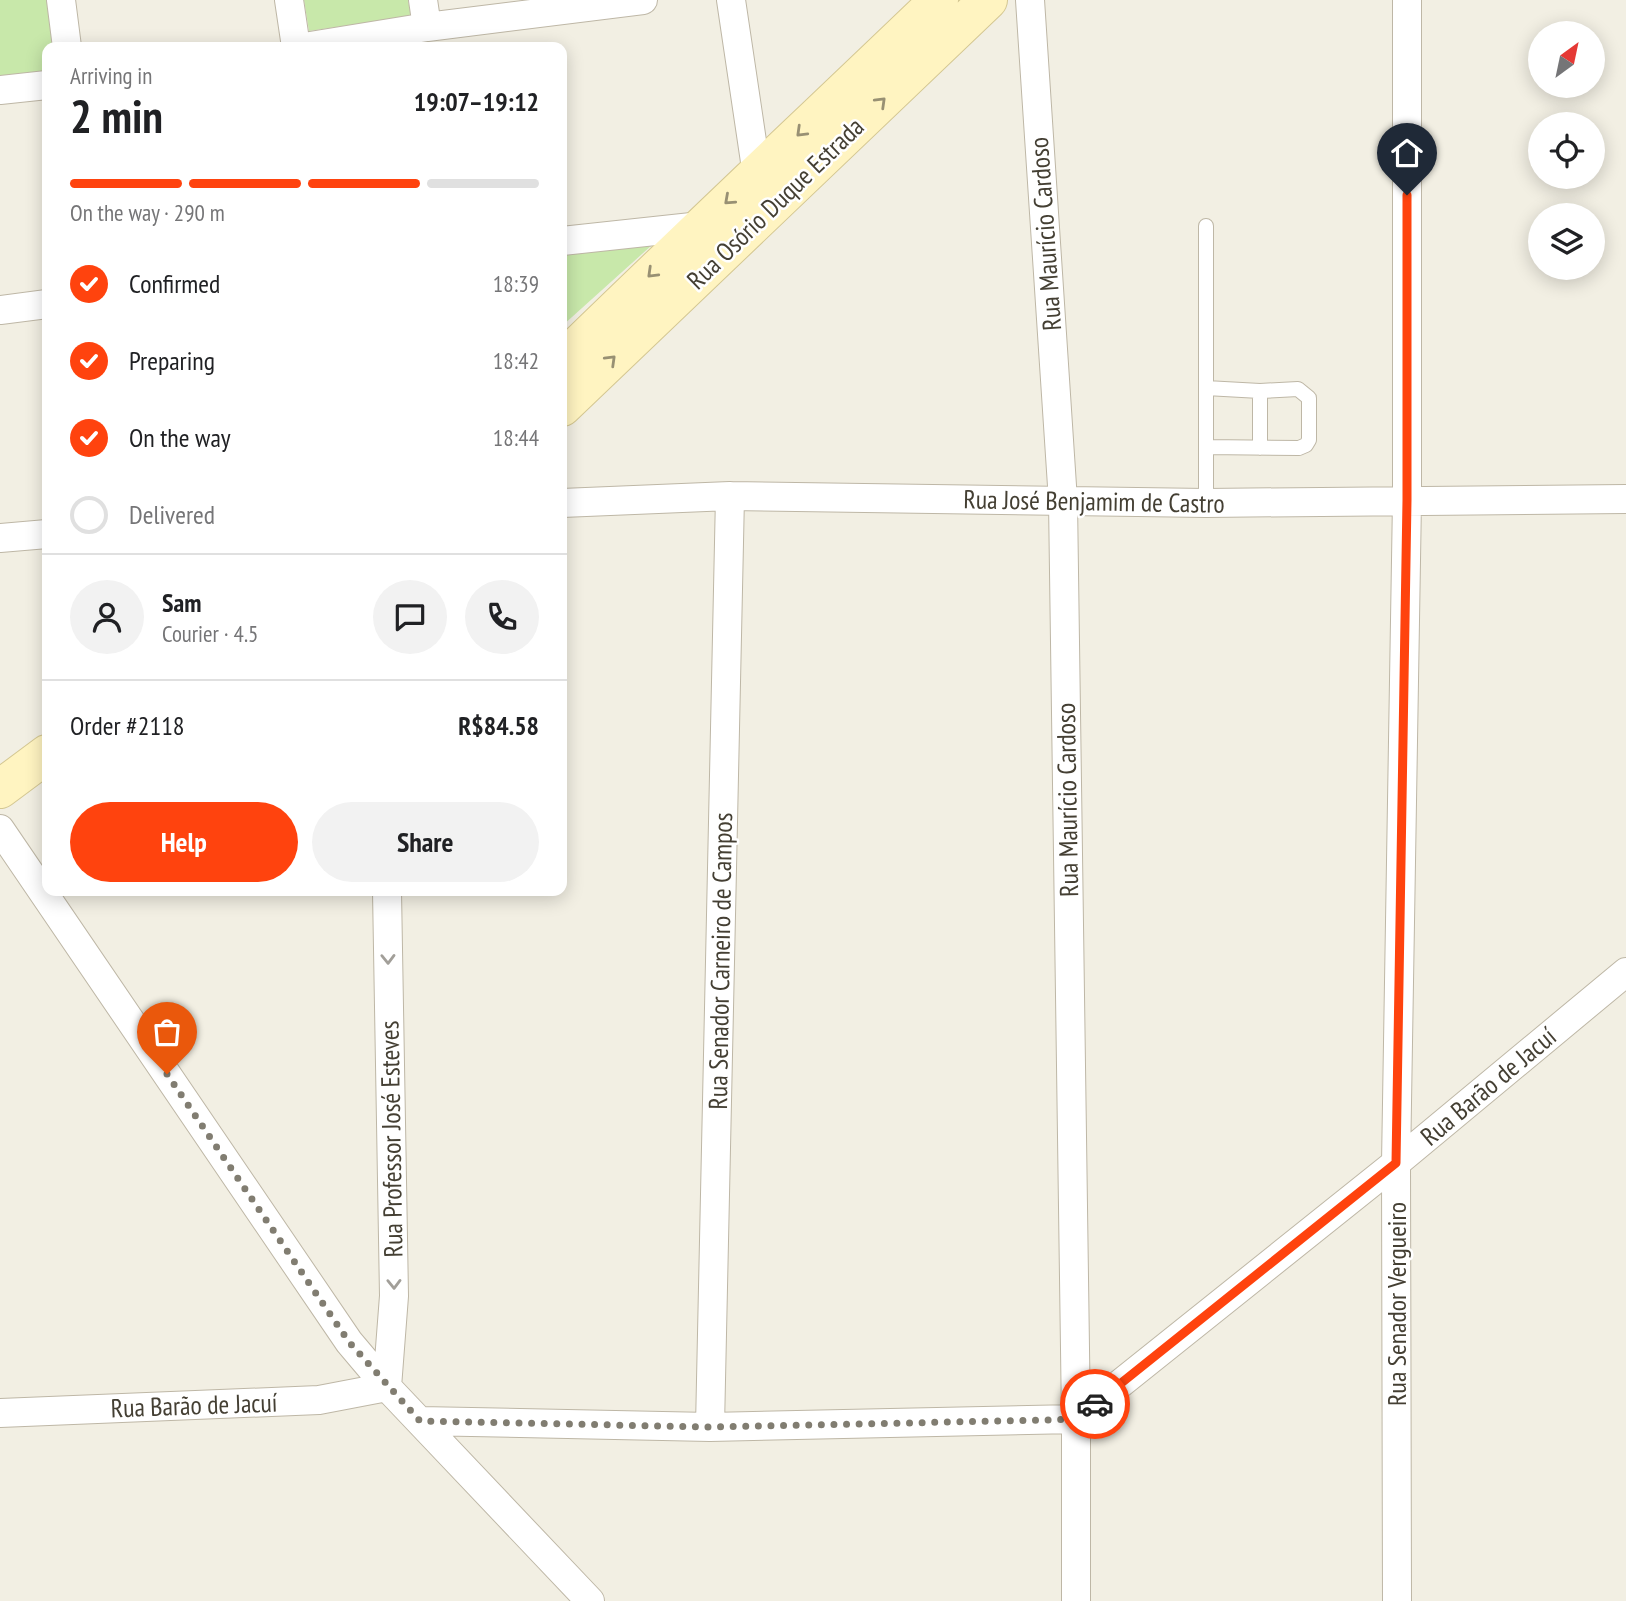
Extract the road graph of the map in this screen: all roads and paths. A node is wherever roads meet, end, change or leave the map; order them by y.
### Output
1 (61, 0) edge
2 (289, 0) edge
3 (643, 0) edge
4 (730, 0) edge
5 (939, 0) edge
6 (988, 0) edge
7 (1030, 0) edge
8 (1407, 0) edge
9 (425, 13) edge
10 (66, 42) edge
11 (295, 42) edge
12 (322, 42) edge
13 (42, 86) edge
14 (0, 90) edge
15 (768, 187) junction
16 (1206, 226) dead end
17 (713, 238) junction
18 (567, 241) edge
19 (42, 305) edge
20 (0, 310) edge
21 (567, 357) edge
22 (1206, 388) junction
23 (1260, 391) junction
24 (567, 401) edge
25 (1206, 447) junction
26 (1259, 447) junction
27 (730, 496) junction
28 (1626, 499) edge
29 (1407, 500) junction
30 (1063, 501) junction
31 (567, 503) edge
32 (1206, 503) junction
33 (42, 534) edge
34 (0, 537) edge
35 (42, 758) edge
36 (0, 789) edge
37 (0, 829) edge
38 (42, 891) edge
39 (46, 896) edge
40 (387, 896) edge
41 (1626, 972) edge
42 (1396, 1163) junction
43 (387, 1387) junction
44 (0, 1413) edge
45 (1076, 1419) junction
46 (420, 1421) junction
47 (710, 1427) junction
48 (590, 1601) edge
49 (1076, 1601) edge
50 (1397, 1601) edge

1 - 10 street
2 - 11 street
3 - 9 street
4 - 15 street
5 -> 15 street, Rua Osório Duque Estrada
15 -> 6 street, Rua Osório Duque Estrada
7 - 30 street, Rua Maurício Cardoso
8 - 29 street, Rua Senador Vergueiro
9 - 12 street
13 - 14 street
15 - 17 street, Rua Osório Duque Estrada
16 - 22 lane
17 - 18 street
17 -> 21 street, Rua Osório Duque Estrada
24 -> 17 street, Rua Osório Duque Estrada
19 - 20 street
22 - 23 lane
22 - 25 lane
23 - 26 lane
23 - 26 lane
25 - 26 lane
25 - 32 lane
27 - 30 street, Rua José Benjamim de Castro
27 - 31 street, Rua José Benjamim de Castro
27 - 47 street, Rua Senador Carneiro de Campos
28 - 29 street, Rua José Benjamim de Castro
29 - 32 street, Rua José Benjamim de Castro
29 - 42 street, Rua Senador Vergueiro
30 - 32 street, Rua José Benjamim de Castro
30 - 45 street, Rua Maurício Cardoso
33 - 34 street
35 - 36 street
37 - 38 street
39 - 43 street
40 -> 43 street, Rua Professor José Esteves
41 - 42 street, Rua Barão de Jacuí
42 - 45 street, Rua Barão de Jacuí
42 - 50 street, Rua Senador Vergueiro
43 - 44 street, Rua Barão de Jacuí
43 - 46 street
45 - 47 street
45 - 49 street, Rua Maurício Cardoso
46 - 47 street
46 - 48 street

